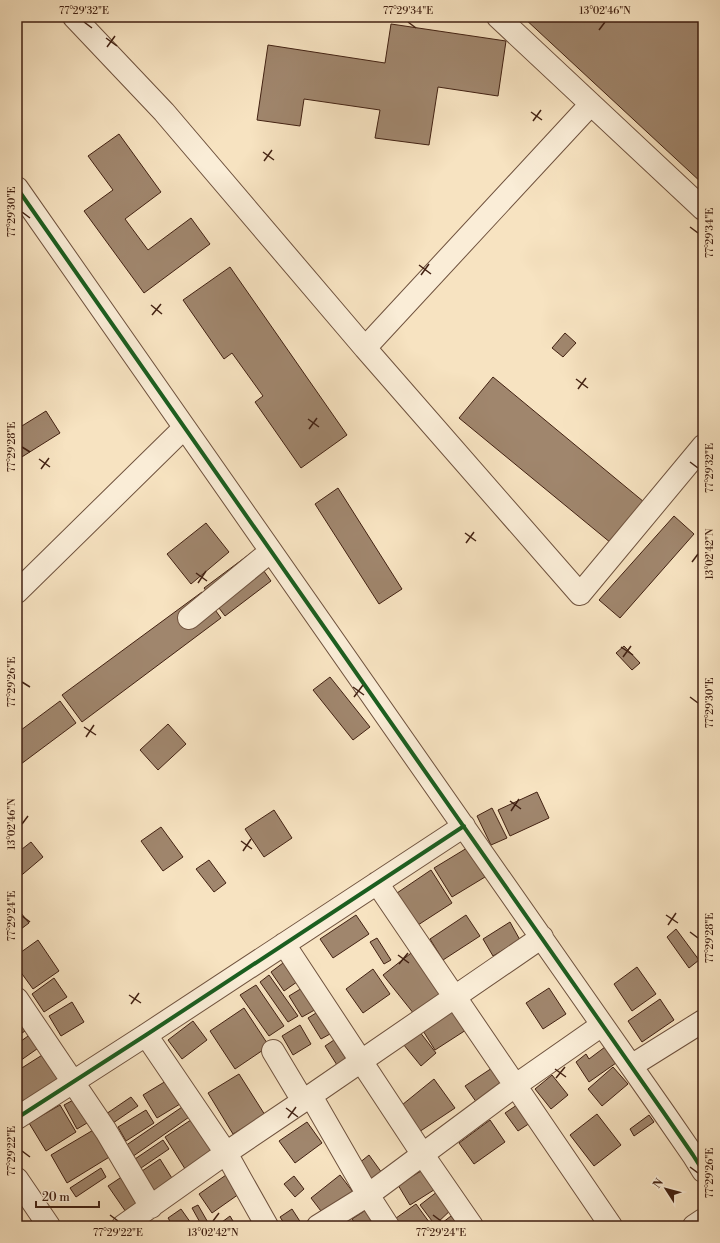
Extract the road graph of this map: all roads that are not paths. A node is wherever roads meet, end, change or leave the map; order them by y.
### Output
1 (74, 17) edge
2 (498, 17) edge
3 (591, 104) junction
4 (17, 188) edge
5 (703, 209) edge
6 (365, 348) junction
7 (184, 428) junction
8 (703, 446) edge
9 (271, 551) junction
10 (17, 592) edge
11 (189, 618) dead end
12 (464, 826) junction
13 (377, 883) junction
14 (542, 938) junction
15 (284, 944) junction
16 (455, 997) junction
17 (17, 999) edge
18 (703, 1021) edge
19 (602, 1025) junction
20 (146, 1035) junction
21 (273, 1051) dead end
22 (362, 1061) junction
23 (631, 1066) junction
24 (73, 1082) junction
25 (516, 1085) junction
26 (307, 1099) junction
27 (17, 1118) edge
28 (226, 1152) junction
29 (423, 1155) junction
30 (700, 1158) edge
31 (17, 1179) edge
32 (368, 1195) junction
33 (151, 1206) junction
34 (703, 1220) edge
35 (49, 1226) edge
36 (123, 1226) edge
37 (267, 1226) edge
38 (318, 1226) edge
39 (388, 1226) edge
40 (472, 1226) edge
41 (611, 1226) edge
42 (694, 1226) edge

1 - 6 street
2 - 3 street
3 - 5 street
3 - 6 street
4 - 7 street
6 - 8 street
7 - 9 street
7 - 10 street
9 - 11 street
9 - 12 street
12 - 13 street
12 - 14 street
13 - 15 street
13 - 16 street
14 - 16 street
14 - 19 street
15 - 20 street
15 - 22 street
16 - 22 street
16 - 25 street
17 - 24 street
18 - 23 street
19 - 23 street
19 - 25 street
20 - 24 street
20 - 28 street
21 - 26 street
22 - 26 street
22 - 29 street
23 - 30 street
24 - 27 street
24 - 33 street
25 - 29 street
25 - 41 street
26 - 28 street
26 - 32 street
28 - 33 street
28 - 37 street
29 - 32 street
29 - 40 street
31 - 35 street
32 - 38 street
32 - 39 street
33 - 36 street
34 - 42 street

